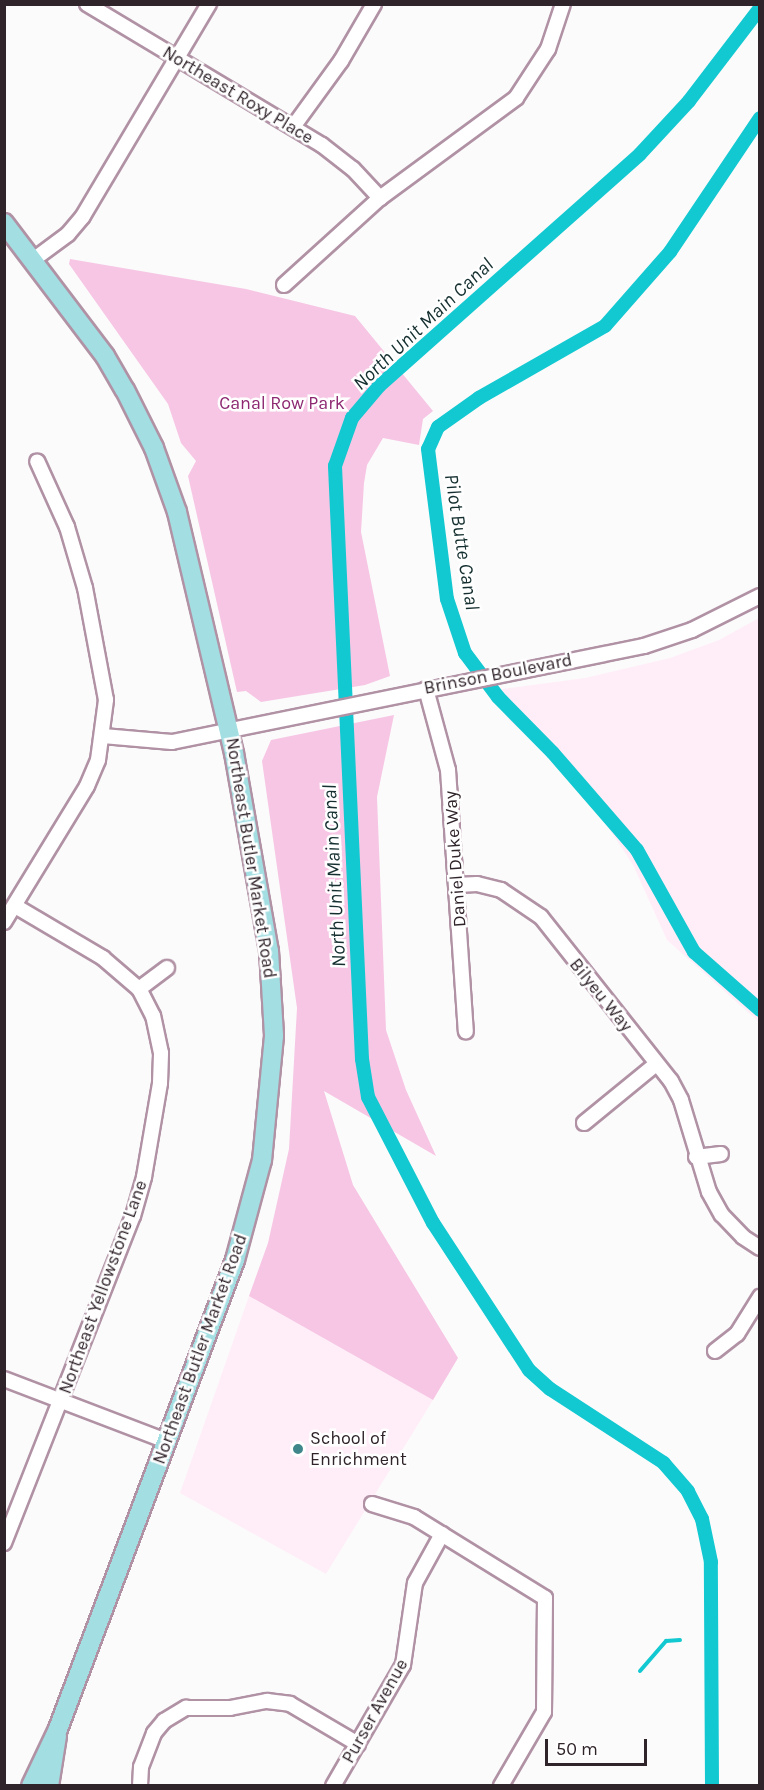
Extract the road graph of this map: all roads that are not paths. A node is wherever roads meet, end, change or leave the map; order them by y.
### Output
1 (87, 4) edge
2 (209, 4) edge
3 (374, 4) edge
4 (563, 4) edge
5 (177, 59) junction
6 (293, 127) junction
7 (380, 198) junction
8 (4, 223) edge
9 (33, 260) junction
10 (285, 285) dead end
11 (37, 461) dead end
12 (759, 596) edge
13 (426, 689) junction
14 (230, 731) junction
15 (103, 736) junction
16 (457, 885) junction
17 (15, 906) junction
18 (4, 922) edge
19 (167, 968) dead end
20 (139, 989) junction
21 (466, 1031) dead end
22 (656, 1064) junction
23 (584, 1123) dead end
24 (722, 1154) dead end
25 (696, 1157) junction
26 (759, 1248) edge
27 (759, 1297) edge
28 (715, 1351) dead end
29 (4, 1379) edge
30 (62, 1401) junction
31 (166, 1441) junction
32 (372, 1504) dead end
33 (442, 1534) junction
34 (4, 1543) edge
35 (58, 1729) junction
36 (358, 1744) junction
37 (31, 1785) edge
38 (49, 1785) edge
39 (140, 1785) edge
40 (333, 1785) edge
41 (501, 1785) edge

1 - 5 street, Northeast Roxy Place
2 - 5 street
3 - 6 street
4 - 7 street
5 - 6 street, Northeast Roxy Place
5 - 9 street
6 - 7 street, Northeast Roxy Place
7 - 10 street
8 - 9 main road, Northeast Butler Market Road
9 - 14 main road, Northeast Butler Market Road
11 - 15 street
12 - 13 street, Brinson Boulevard
13 - 14 street, Brinson Boulevard
13 - 16 street, Daniel Duke Way
14 - 15 street, Brinson Boulevard
14 - 31 main road, Northeast Butler Market Road
15 - 17 street
16 - 21 street, Daniel Duke Way
16 - 22 street, Bilyeu Way
17 - 18 street
17 - 20 street, Northeast Yellowstone Lane
19 - 20 street
20 - 30 street, Northeast Yellowstone Lane
22 - 23 street
22 - 25 street, Bilyeu Way
24 - 25 street
25 - 26 street, Bilyeu Way
27 - 28 street
29 - 30 street
30 - 31 street
30 - 34 street, Northeast Yellowstone Lane
31 - 35 main road, Northeast Butler Market Road
32 - 33 street
33 - 36 street, Purser Avenue
33 - 41 street
35 - 37 main road, Northeast Butler Market Road
35 - 38 main road, Northeast Butler Market Road
36 - 39 street
36 - 40 street, Purser Avenue

